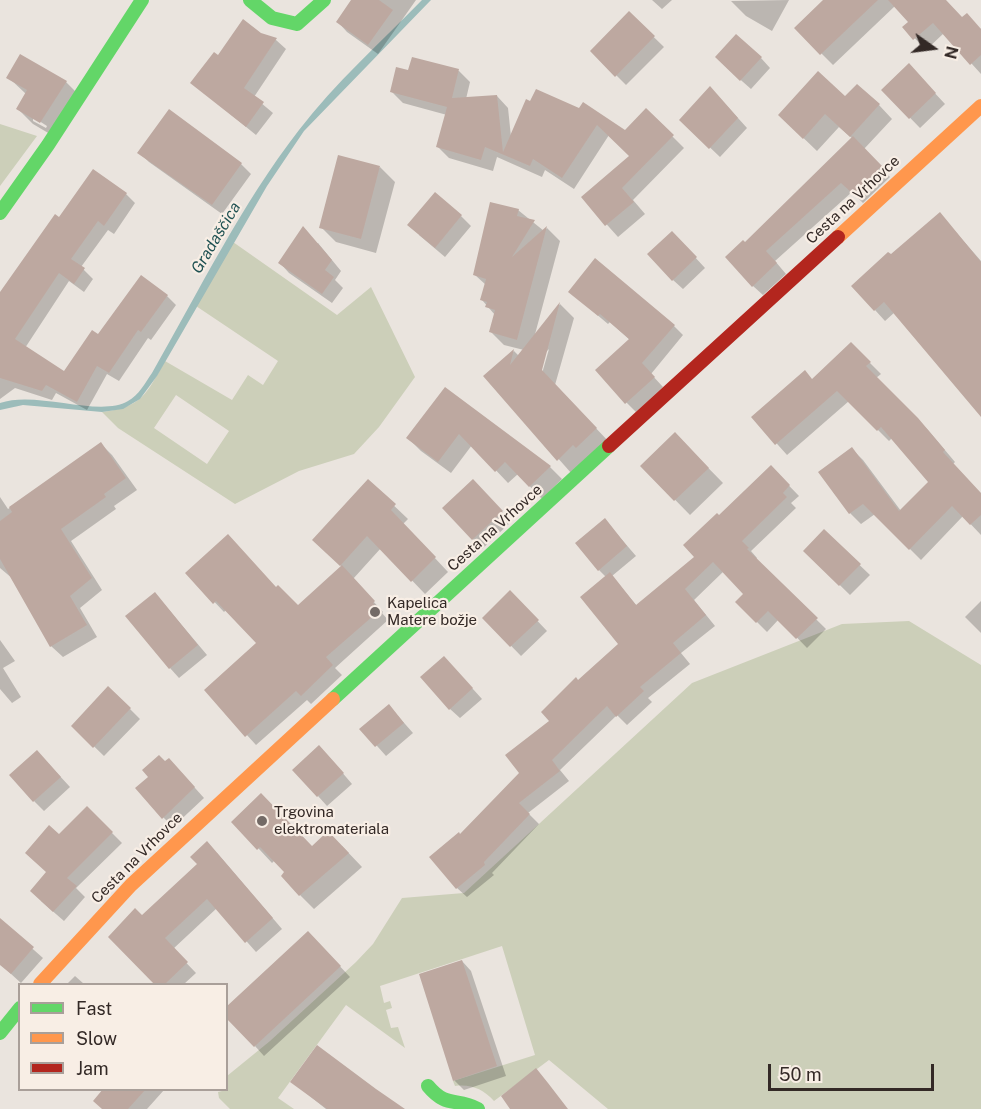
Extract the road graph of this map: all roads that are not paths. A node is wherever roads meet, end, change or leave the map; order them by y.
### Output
1 (142, 0) edge
2 (250, 0) edge
3 (324, 0) edge
4 (981, 106) edge
5 (0, 213) edge
6 (41, 983) edge
7 (18, 1010) edge
8 (0, 1033) edge
9 (428, 1086) dead end
10 (478, 1109) edge

1 - 5 street
2 - 3 street
4 - 6 street, Cesta na Vrhovce
7 - 8 street
9 - 10 street

